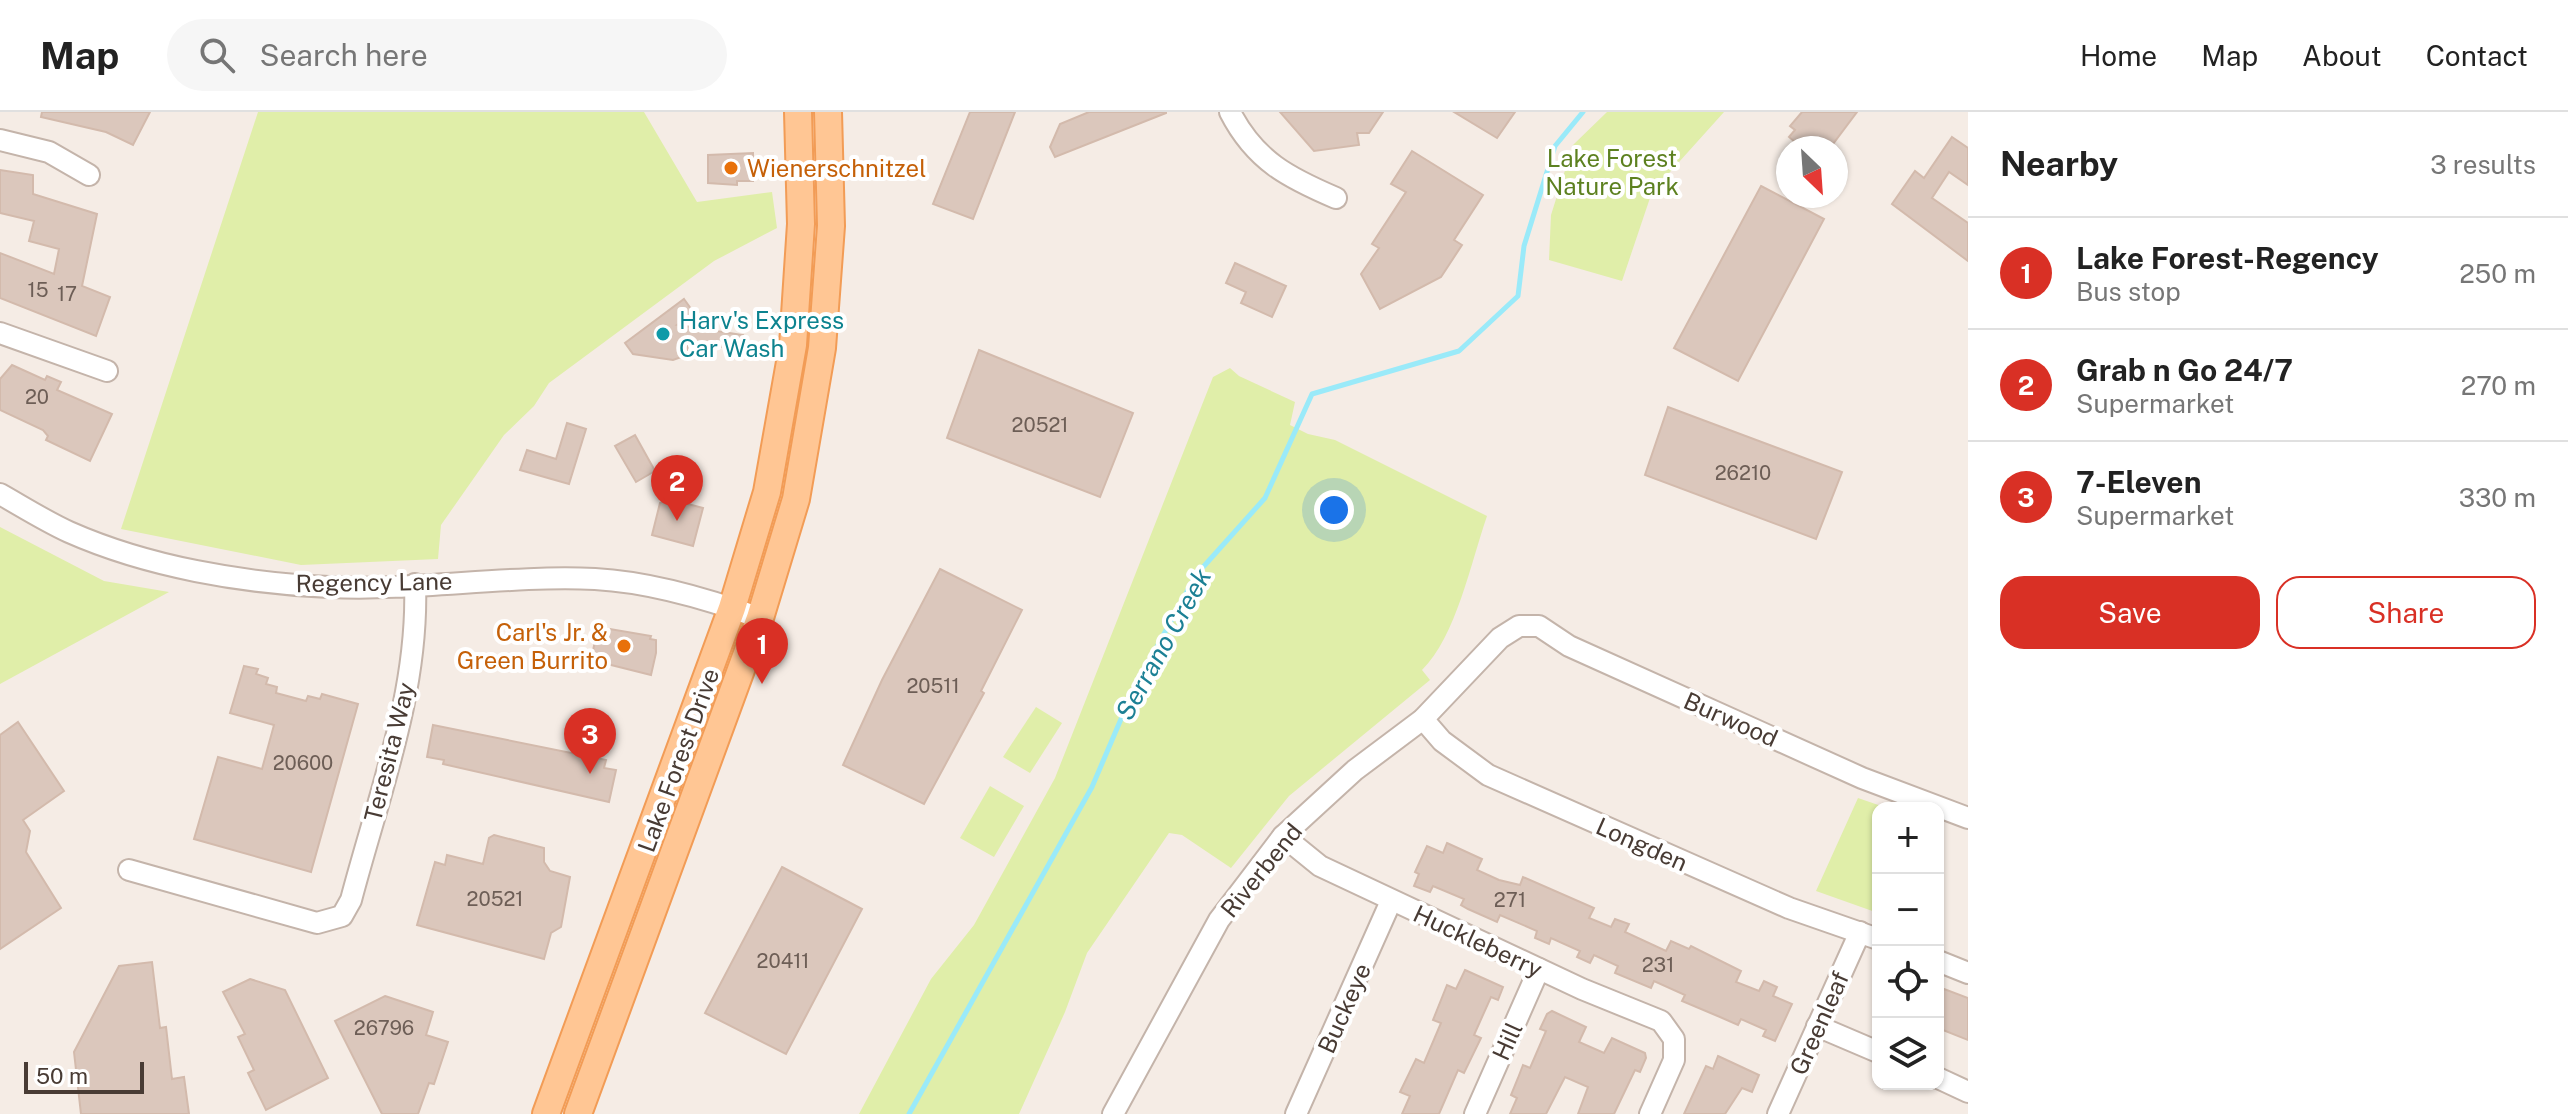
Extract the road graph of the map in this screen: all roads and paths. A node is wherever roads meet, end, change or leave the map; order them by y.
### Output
1 (798, 112) edge
2 (828, 112) edge
3 (1230, 112) edge
4 (0, 140) edge
5 (89, 175) dead end
6 (1336, 198) dead end
7 (0, 333) edge
8 (107, 371) dead end
9 (0, 494) edge
10 (415, 584) junction
11 (732, 608) junction
12 (760, 618) junction
13 (1500, 638) joint
14 (1423, 719) junction
15 (1968, 818) edge
16 (1283, 836) junction
17 (129, 870) dead end
18 (1391, 901) junction
19 (1869, 935) edge
20 (1944, 963) edge
21 (1539, 969) junction
22 (1968, 973) edge
23 (1817, 1026) junction
24 (1872, 1049) edge
25 (1944, 1081) edge
26 (1968, 1092) edge
27 (546, 1114) edge
28 (578, 1114) edge
29 (1113, 1114) edge
30 (1296, 1114) edge
31 (1475, 1114) edge
32 (1650, 1114) edge
33 (1778, 1114) edge

1 - 11 main road, Lake Forest Drive
2 - 12 main road, Lake Forest Drive
3 - 6 street
4 - 5 street
7 - 8 street
9 - 10 street, Regency Lane
10 - 11 street, Regency Lane
10 - 17 street, Teresita Way
11 - 12 street, Regency Lane
11 - 27 main road, Lake Forest Drive
12 - 28 main road, Lake Forest Drive
13 - 14 street, Riverbend
13 - 15 street, Burwood
14 - 16 street, Riverbend
14 - 19 street, Longden
16 - 18 street, Huckleberry
16 - 29 street, Riverbend
18 - 21 street, Huckleberry
18 - 30 street, Buckeye
19 - 23 street, Greenleaf
20 - 22 street
21 - 31 street, Hill
21 - 32 street, Huckleberry
23 - 24 street
23 - 33 street, Greenleaf
25 - 26 street

